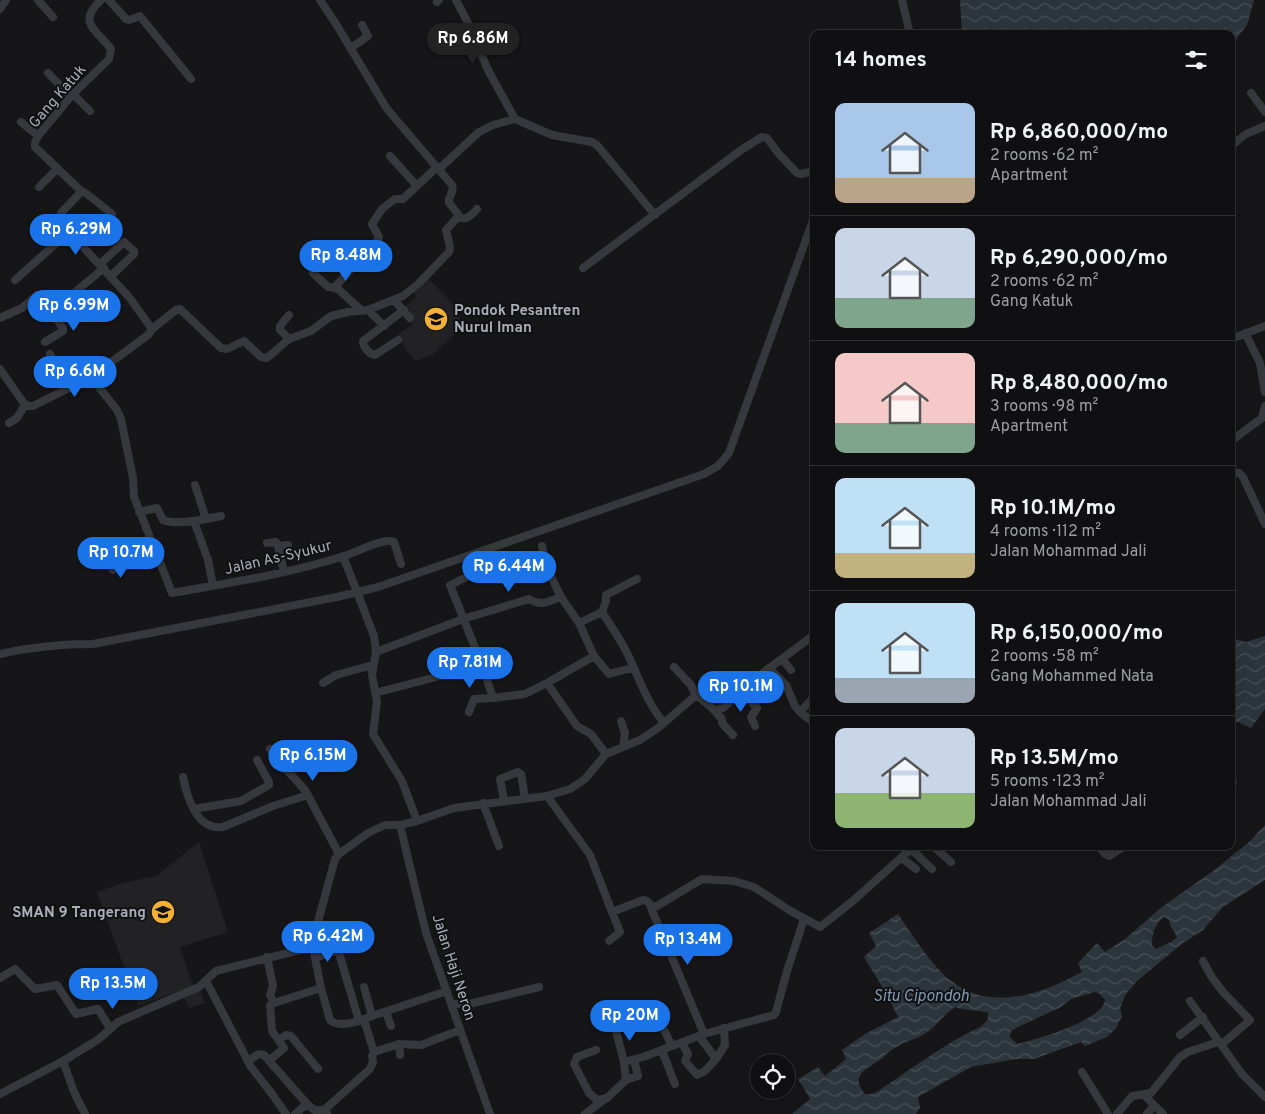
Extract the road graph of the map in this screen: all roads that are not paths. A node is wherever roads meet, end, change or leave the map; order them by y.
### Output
1 (6, 0) edge
2 (38, 0) edge
3 (100, 0) edge
4 (109, 0) edge
5 (320, 0) edge
6 (456, 0) edge
7 (902, 0) edge
8 (0, 9) edge
9 (54, 17) dead end
10 (362, 25) dead end
11 (909, 30) edge
12 (351, 48) junction
13 (48, 74) dead end
14 (191, 79) dead end
15 (1251, 92) dead end
16 (72, 95) junction
17 (90, 111) dead end
18 (1265, 112) edge
19 (515, 119) junction
20 (21, 122) dead end
21 (1265, 126) edge
22 (38, 136) junction
23 (1235, 143) edge
24 (390, 156) dead end
25 (438, 168) junction
26 (57, 169) junction
27 (810, 172) edge
28 (417, 186) junction
29 (39, 187) dead end
30 (80, 190) junction
31 (477, 209) dead end
32 (112, 214) dead end
33 (655, 215) junction
34 (458, 217) junction
35 (810, 228) edge
36 (69, 232) junction
37 (102, 266) junction
38 (583, 268) dead end
39 (313, 273) dead end
40 (111, 276) junction
41 (16, 280) dead end
42 (334, 288) junction
43 (394, 300) junction
44 (404, 310) junction
45 (365, 311) junction
46 (51, 312) junction
47 (289, 315) dead end
48 (0, 318) edge
49 (410, 318) dead end
50 (384, 326) junction
51 (1265, 326) edge
52 (152, 329) junction
53 (1245, 333) junction
54 (1235, 337) edge
55 (289, 339) junction
56 (398, 340) dead end
57 (45, 342) dead end
58 (50, 354) dead end
59 (0, 369) edge
60 (91, 377) junction
61 (71, 388) junction
62 (1265, 392) edge
63 (25, 405) junction
64 (1265, 406) edge
65 (9, 423) dead end
66 (1235, 438) edge
67 (1235, 472) edge
68 (195, 485) dead end
69 (139, 512) junction
70 (221, 516) dead end
71 (206, 519) junction
72 (194, 520) junction
73 (1265, 524) edge
74 (267, 543) dead end
75 (288, 545) dead end
76 (278, 546) junction
77 (542, 546) dead end
78 (153, 549) junction
79 (102, 551) dead end
80 (344, 556) junction
81 (401, 564) dead end
82 (284, 572) junction
83 (467, 577) dead end
84 (637, 579) dead end
85 (213, 586) junction
86 (357, 592) junction
87 (561, 596) junction
88 (602, 612) junction
89 (463, 619) junction
90 (579, 623) junction
91 (810, 638) edge
92 (376, 652) junction
93 (0, 654) edge
94 (594, 656) junction
95 (782, 659) junction
96 (373, 665) junction
97 (482, 665) junction
98 (674, 667) dead end
99 (632, 668) junction
100 (769, 668) junction
101 (791, 670) dead end
102 (323, 682) dead end
103 (547, 683) junction
104 (742, 691) junction
105 (375, 693) junction
106 (696, 696) junction
107 (493, 698) junction
108 (810, 701) edge
109 (713, 709) junction
110 (469, 712) dead end
111 (800, 712) junction
112 (621, 720) dead end
113 (810, 720) edge
114 (664, 723) junction
115 (755, 726) dead end
116 (732, 735) dead end
117 (623, 747) junction
118 (270, 749) dead end
119 (606, 754) junction
120 (257, 760) dead end
121 (183, 777) dead end
122 (308, 795) junction
123 (547, 796) junction
124 (525, 798) junction
125 (504, 800) junction
126 (483, 803) junction
127 (194, 809) junction
128 (417, 821) junction
129 (400, 825) junction
130 (499, 846) dead end
131 (911, 850) edge
132 (915, 850) edge
133 (937, 850) edge
134 (1102, 850) edge
135 (1119, 850) edge
136 (339, 854) junction
137 (902, 858) junction
138 (950, 862) dead end
139 (932, 869) dead end
140 (916, 870) dead end
141 (651, 907) junction
142 (612, 912) junction
143 (804, 919) junction
144 (609, 940) dead end
145 (312, 943) junction
146 (267, 957) junction
147 (315, 958) junction
148 (1203, 961) dead end
149 (0, 978) edge
150 (206, 981) junction
151 (364, 987) dead end
152 (539, 987) dead end
153 (321, 988) junction
154 (447, 991) junction
155 (1190, 1001) dead end
156 (274, 1003) junction
157 (451, 1004) junction
158 (386, 1012) junction
159 (372, 1016) junction
160 (1203, 1017) junction
161 (362, 1020) junction
162 (659, 1020) dead end
163 (391, 1026) dead end
164 (615, 1027) dead end
165 (110, 1028) junction
166 (724, 1028) junction
167 (460, 1030) junction
168 (701, 1035) junction
169 (1180, 1035) dead end
170 (279, 1040) junction
171 (682, 1043) junction
172 (1220, 1043) junction
173 (399, 1044) junction
174 (672, 1046) junction
175 (596, 1050) dead end
176 (662, 1050) junction
177 (374, 1052) junction
178 (400, 1055) dead end
179 (716, 1059) junction
180 (270, 1060) junction
181 (634, 1060) junction
182 (63, 1061) junction
183 (248, 1062) junction
184 (624, 1062) junction
185 (318, 1069) dead end
186 (1082, 1072) dead end
187 (626, 1080) junction
188 (675, 1084) dead end
189 (0, 1094) edge
190 (1144, 1095) junction
191 (1265, 1097) edge
192 (607, 1098) junction
193 (307, 1104) junction
194 (1154, 1106) junction
195 (326, 1112) edge
196 (84, 1114) edge
197 (286, 1114) edge
198 (295, 1114) edge
199 (490, 1114) edge
200 (585, 1114) edge
201 (1108, 1114) edge
202 (1117, 1114) edge
203 (1147, 1114) edge
204 (1163, 1114) edge

1 - 8 street
2 - 9 street
3 - 16 street, Gang Katuk
4 - 14 street
5 - 12 street
6 - 19 street
7 - 11 street
10 - 12 street
12 - 25 street
13 - 16 street
15 - 18 street
16 - 17 street
16 - 22 street, Gang Katuk
19 - 25 street
19 - 33 street
20 - 22 street
21 - 23 street
22 - 26 street, Gang Katuk
24 - 28 street
25 - 28 street
25 - 34 street
26 - 29 street
26 - 30 street, Gang Katuk
27 - 33 street
28 - 42 street
30 - 32 street, Gang Katuk
30 - 36 street
31 - 34 street
33 - 38 street
34 - 43 street
35 - 86 street
36 - 37 street
36 - 41 street
37 - 40 street
37 - 40 street
37 - 46 street
39 - 42 street
40 - 52 street
42 - 45 street
43 - 44 street
43 - 45 street
44 - 49 street
44 - 50 street
45 - 50 street
45 - 55 street
46 - 48 street
46 - 57 street
47 - 55 street
50 - 56 street
51 - 53 street
52 - 55 street
52 - 60 street
53 - 54 street
53 - 62 street
58 - 61 street
59 - 63 street
60 - 61 street
60 - 69 street, Jalan As-Syukur
61 - 63 street
63 - 65 street
64 - 66 street
67 - 73 street
68 - 71 street
69 - 72 street
69 - 78 street, Jalan As-Syukur
70 - 71 street
71 - 72 street
72 - 85 street
74 - 76 street
75 - 76 street
76 - 82 street
77 - 87 street
78 - 79 street
78 - 85 street, Jalan As-Syukur
80 - 81 street
80 - 82 street, Jalan As-Syukur
80 - 86 street, Jalan As-Syukur
82 - 85 street, Jalan As-Syukur
83 - 89 street
84 - 88 street
86 - 92 street, Jalan As-Syukur
86 - 93 street
87 - 89 street
87 - 90 street
88 - 90 street
88 - 99 street
89 - 92 street
89 - 97 street
90 - 94 street
91 - 95 street
92 - 96 street, Jalan As-Syukur
94 - 99 street
94 - 103 street
95 - 100 street
95 - 101 street
96 - 102 street
96 - 105 street, Jalan As-Syukur
97 - 105 street
97 - 107 street
98 - 106 street
99 - 114 street
100 - 104 street
100 - 111 street
103 - 107 street
103 - 119 street
104 - 109 street
104 - 115 street
105 - 128 street, Jalan As-Syukur
106 - 109 street
106 - 114 street
107 - 110 street
108 - 111 street
109 - 116 street
111 - 113 street
112 - 117 street
114 - 117 street
117 - 119 street
118 - 122 street
119 - 123 street
120 - 127 street
121 - 127 street
122 - 127 street
122 - 136 street
123 - 124 street
123 - 142 street
124 - 125 street
124 - 125 street
125 - 126 street
126 - 128 street
126 - 130 street
128 - 129 street
129 - 136 street
129 - 154 street, Jalan Haji Neron
131 - 137 street
132 - 139 street
133 - 138 street
134 - 135 street
136 - 145 street
137 - 140 street
137 - 143 street
141 - 142 street
141 - 143 street
141 - 168 street
142 - 144 street
143 - 166 street
145 - 146 street
145 - 147 street
146 - 150 street
146 - 156 street
147 - 153 street
147 - 161 street
148 - 172 street
149 - 165 street
150 - 165 street
150 - 183 street
151 - 159 street
152 - 157 street
153 - 156 street
153 - 161 street
154 - 157 street, Jalan Haji Neron
154 - 158 street
155 - 160 street
156 - 170 street
157 - 167 street, Jalan Haji Neron
158 - 159 street
158 - 163 street
159 - 161 street
160 - 169 street
160 - 172 street
161 - 177 street
162 - 174 street
164 - 184 street
165 - 182 street
166 - 168 street
166 - 179 street
167 - 173 street
167 - 199 street, Jalan Haji Neron
168 - 171 street
168 - 179 street
170 - 180 street
170 - 185 street
171 - 174 street
171 - 179 street
172 - 190 street
172 - 191 street
173 - 177 street
173 - 178 street
174 - 176 street
175 - 192 street
176 - 181 street
176 - 188 street
177 - 195 street
180 - 183 street
180 - 193 street
181 - 184 street
181 - 187 street
182 - 189 street
182 - 196 street
183 - 197 street
184 - 187 street
186 - 201 street
187 - 192 street
190 - 194 street
190 - 202 street
192 - 200 street
193 - 195 street
193 - 198 street
194 - 203 street
194 - 204 street

